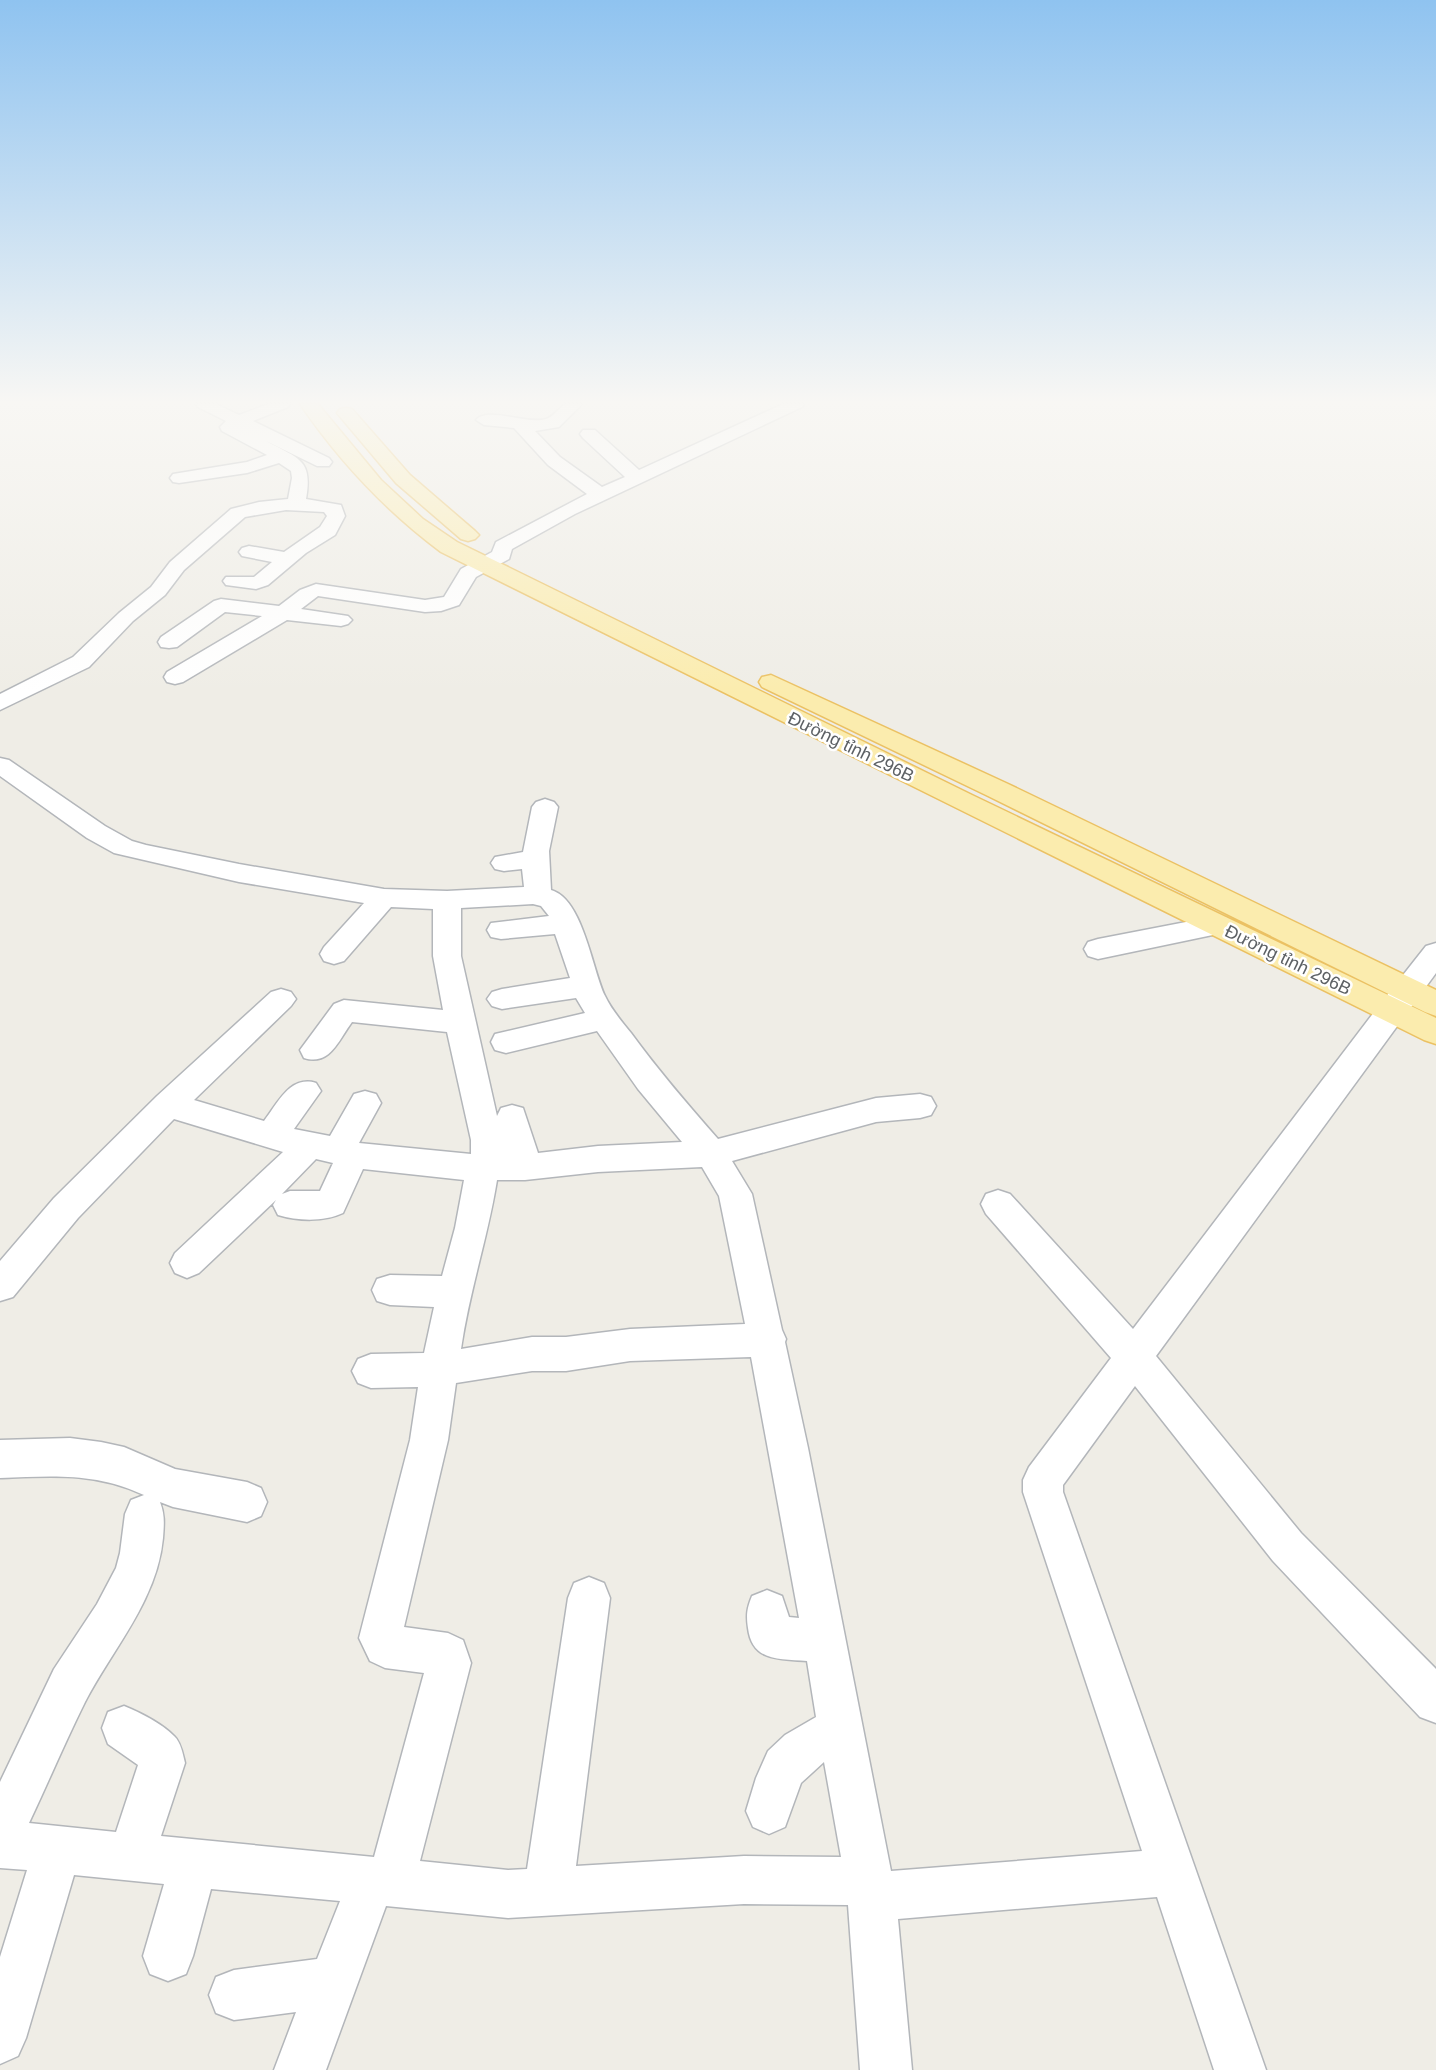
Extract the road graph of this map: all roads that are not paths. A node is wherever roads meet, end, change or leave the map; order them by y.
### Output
1 (283, 501) edge
2 (308, 501) edge
3 (392, 501) edge
4 (426, 501) edge
5 (589, 501) edge
6 (290, 534) dead end
7 (317, 538) junction
8 (249, 552) dead end
9 (287, 558) junction
10 (492, 559) junction
11 (233, 581) dead end
12 (283, 613) junction
13 (341, 620) dead end
14 (169, 642) dead end
15 (151, 655) dead end
16 (0, 703) edge
17 (0, 765) edge
18 (545, 807) dead end
19 (534, 859) junction
20 (504, 863) dead end
21 (539, 896) junction
22 (384, 898) junction
23 (447, 900) junction
24 (566, 924) junction
25 (1216, 925) junction
26 (501, 930) dead end
27 (1098, 949) dead end
28 (1436, 953) edge
29 (334, 954) dead end
30 (587, 986) junction
31 (281, 999) dead end
32 (502, 999) dead end
33 (1412, 1002) edge
34 (604, 1019) junction
35 (459, 1022) junction
36 (1436, 1032) edge
37 (506, 1042) dead end
38 (315, 1050) dead end
39 (305, 1091) dead end
40 (365, 1103) dead end
41 (168, 1105) junction
42 (920, 1106) dead end
43 (512, 1117) dead end
44 (271, 1136) junction
45 (333, 1150) junction
46 (715, 1159) junction
47 (485, 1167) junction
48 (525, 1167) junction
49 (662, 1175) dead end
50 (998, 1204) dead end
51 (290, 1205) dead end
52 (186, 1263) dead end
53 (0, 1286) edge
54 (390, 1290) dead end
55 (455, 1292) junction
56 (768, 1339) junction
57 (1135, 1358) junction
58 (440, 1370) junction
59 (371, 1371) dead end
60 (0, 1459) edge
61 (247, 1502) dead end
62 (145, 1514) dead end
63 (589, 1598) dead end
64 (767, 1611) dead end
65 (825, 1641) junction
66 (1436, 1701) edge
67 (124, 1728) dead end
68 (841, 1728) junction
69 (769, 1811) dead end
70 (0, 1833) edge
71 (0, 1844) edge
72 (58, 1849) junction
73 (131, 1856) junction
74 (194, 1862) junction
75 (1173, 1872) junction
76 (381, 1881) junction
77 (871, 1888) junction
78 (548, 1892) junction
79 (168, 1956) dead end
80 (333, 1982) junction
81 (234, 1995) dead end
82 (0, 2038) edge
83 (300, 2070) edge
84 (886, 2070) edge
85 (1240, 2070) edge

1 - 16 street
2 - 7 street
3 - 10 main road, Đường tỉnh 296B
4 - 10 main road, Đường tỉnh 296B
5 - 10 street
6 - 7 street
7 - 9 street
8 - 9 street
9 - 11 street
10 - 12 street
10 - 25 main road, Đường tỉnh 296B
10 - 33 main road, Đường tỉnh 296B
12 - 13 street
12 - 14 street
12 - 15 street
17 - 22 street
18 - 19 street
19 - 20 street
19 - 21 street
21 - 23 street
21 - 24 street
22 - 23 street
22 - 29 street
23 - 35 street
24 - 26 street
24 - 30 street
25 - 27 street
25 - 33 main road, Đường tỉnh 296B
28 - 33 street
30 - 32 street
30 - 34 street
31 - 41 street
33 - 36 main road, Đường tỉnh 296B
33 - 57 street
34 - 37 street
34 - 46 street
35 - 38 street
35 - 47 street
39 - 44 street
40 - 45 street
41 - 44 street
41 - 53 street
42 - 46 street
43 - 48 street
44 - 45 street
45 - 47 street
45 - 51 street
45 - 52 street
46 - 48 street
46 - 49 street
46 - 56 street
47 - 48 street
47 - 55 street
50 - 57 street
54 - 55 street
55 - 58 street
56 - 58 street
56 - 65 street
57 - 66 street
57 - 75 street
58 - 59 street
58 - 76 street
60 - 61 street
62 - 70 street
63 - 78 street
64 - 65 street
65 - 68 street
67 - 73 street
68 - 69 street
68 - 77 street
71 - 72 street
72 - 73 street
72 - 82 street
73 - 74 street
74 - 76 street
74 - 79 street
75 - 77 street
75 - 85 street
76 - 78 street
76 - 80 street
77 - 78 street
77 - 84 street
80 - 81 street
80 - 83 street

